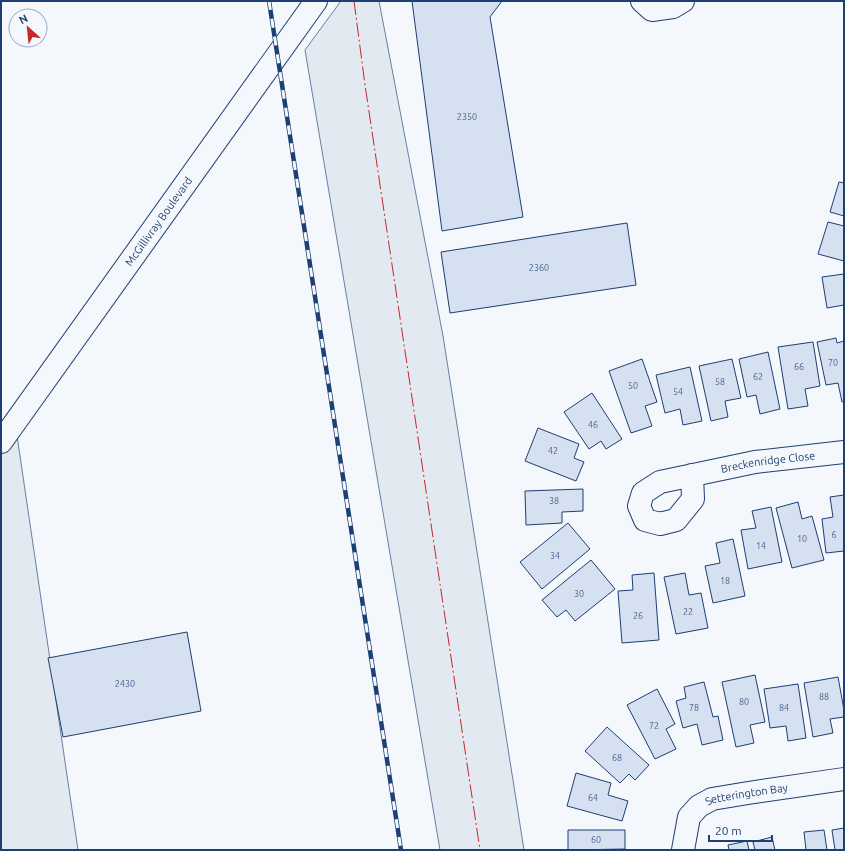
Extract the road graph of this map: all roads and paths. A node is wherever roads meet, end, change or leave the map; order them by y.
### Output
1 (316, 1) edge
2 (683, 1) edge
3 (647, 6) edge
4 (1, 442) edge
5 (844, 452) edge
6 (692, 475) dead end
7 (844, 779) edge
8 (683, 850) edge

1 - 4 main road, McGillivray Boulevard
2 - 3 main road
5 - 6 main road, Breckenridge Close
7 - 8 main road, Setterington Bay

